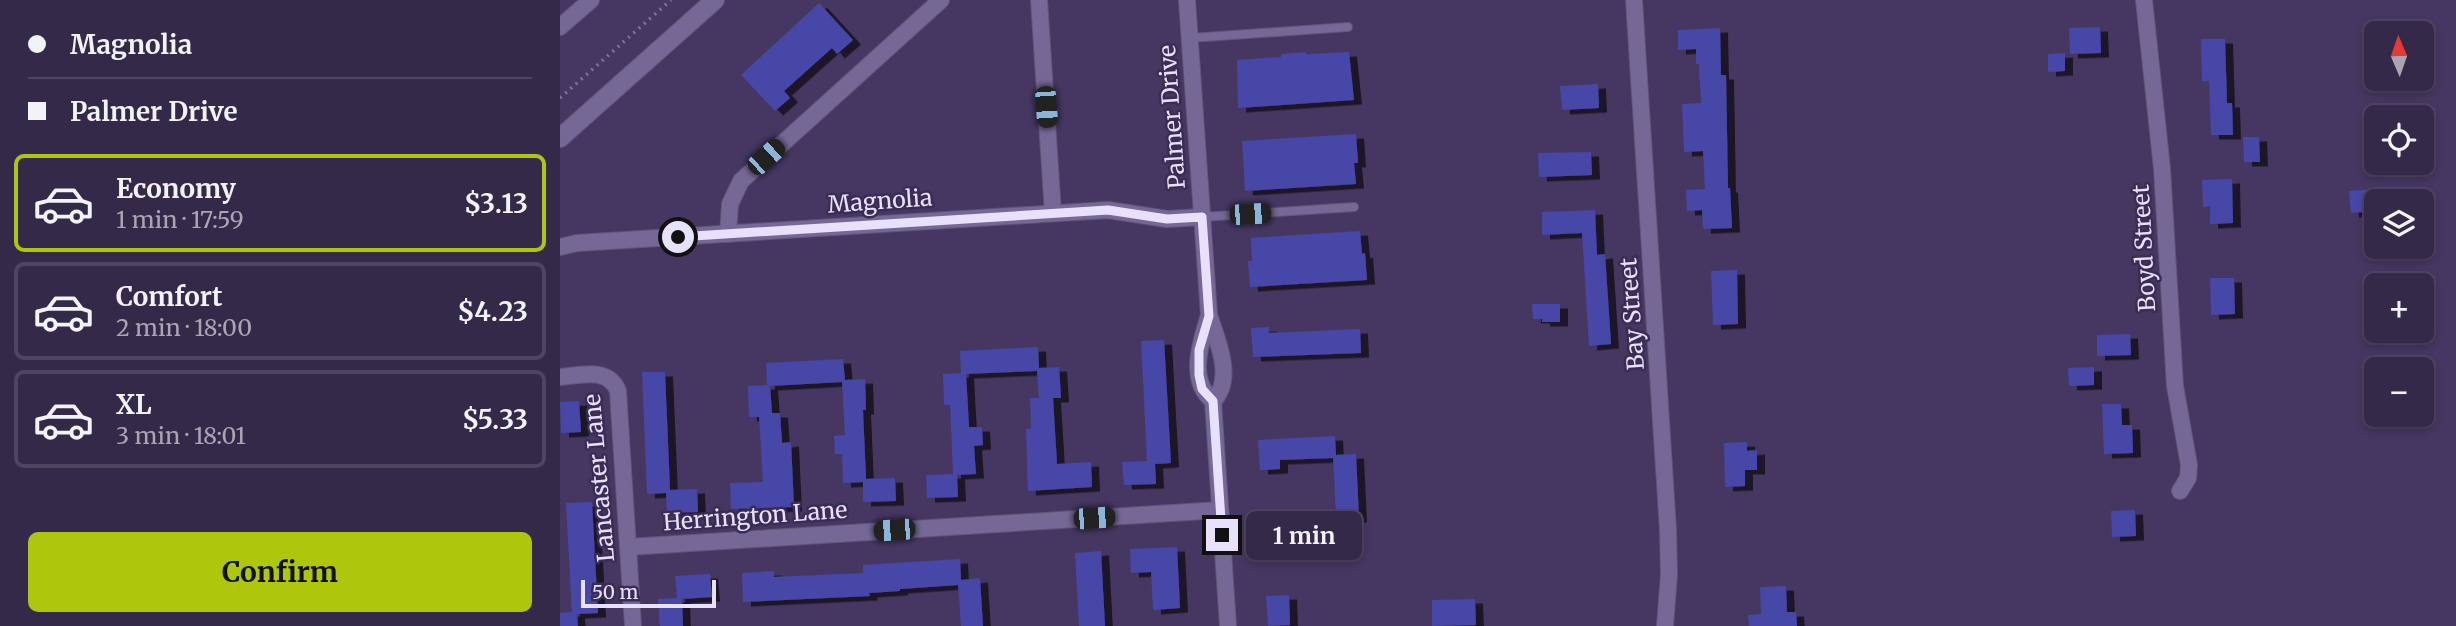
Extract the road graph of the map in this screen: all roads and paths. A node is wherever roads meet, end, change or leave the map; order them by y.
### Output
1 (591, 0) edge
2 (671, 0) edge
3 (941, 0) edge
4 (1039, 0) edge
5 (1188, 0) edge
6 (1634, 0) edge
7 (2144, 0) edge
8 (708, 2) edge
9 (560, 27) edge
10 (1348, 27) dead end
11 (1190, 38) junction
12 (560, 98) edge
13 (560, 138) edge
14 (1354, 207) dead end
15 (1053, 213) junction
16 (1202, 217) junction
17 (728, 234) junction
18 (560, 247) edge
19 (1209, 316) junction
20 (560, 377) edge
21 (1213, 401) junction
22 (2180, 491) dead end
23 (1220, 510) junction
24 (628, 547) junction
25 (633, 626) edge
26 (1228, 626) edge
27 (1665, 626) edge

1 - 9 street
2 - 12 path
3 - 17 street
4 - 15 street
5 - 11 street, Palmer Drive
6 - 27 street, Bay Street
7 - 22 street, Boyd Street
8 - 13 main road
10 - 11 lane
11 - 16 street, Palmer Drive
14 - 16 lane
15 - 16 street, Magnolia
15 - 17 street, Magnolia
16 - 19 street, Palmer Drive
17 - 18 street, Magnolia
19 - 21 street, Palmer Drive
19 - 21 street, Palmer Drive
20 - 24 street, Lancaster Lane
21 - 23 street, Palmer Drive
23 - 24 street, Herrington Lane
23 - 26 street, Palmer Drive
24 - 25 street, Lancaster Lane

